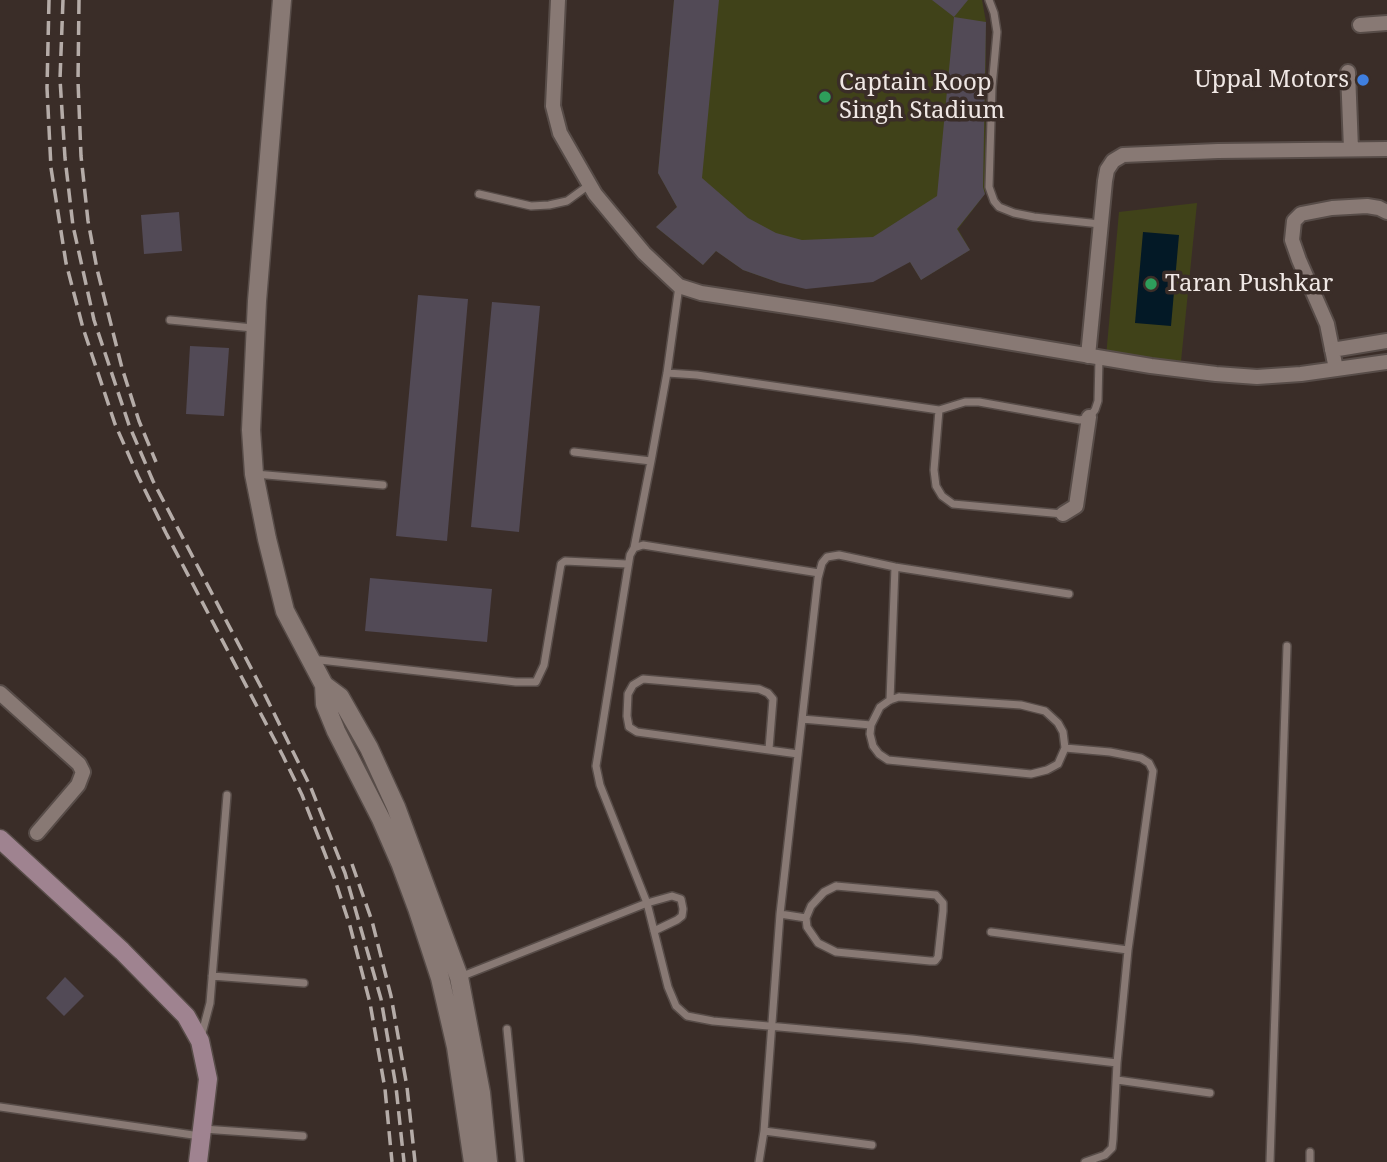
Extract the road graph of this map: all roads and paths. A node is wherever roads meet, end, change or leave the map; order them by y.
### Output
1 (282, 0) edge
2 (558, 0) edge
3 (989, 0) edge
4 (1387, 23) edge
5 (1360, 24) dead end
6 (1348, 72) dead end
7 (1351, 149) junction
8 (1387, 149) edge
9 (589, 184) junction
10 (479, 194) dead end
11 (1387, 212) edge
12 (1101, 224) junction
13 (679, 286) junction
14 (170, 320) dead end
15 (256, 328) junction
16 (1387, 341) edge
17 (1332, 350) junction
18 (1093, 357) junction
19 (1387, 362) edge
20 (1336, 369) junction
21 (667, 373) junction
22 (939, 410) junction
23 (1089, 417) junction
24 (574, 452) dead end
25 (651, 461) junction
26 (254, 474) junction
27 (383, 485) dead end
28 (1063, 514) joint
29 (634, 548) junction
30 (628, 564) junction
31 (895, 567) junction
32 (819, 573) junction
33 (1069, 594) dead end
34 (1287, 646) dead end
35 (311, 659) junction
36 (324, 685) junction
37 (0, 693) edge
38 (890, 700) junction
39 (802, 719) junction
40 (872, 725) junction
41 (1065, 748) junction
42 (769, 749) junction
43 (798, 754) junction
44 (227, 795) dead end
45 (37, 833) dead end
46 (0, 839) edge
47 (647, 903) junction
48 (780, 914) junction
49 (806, 918) junction
50 (654, 931) junction
51 (991, 932) dead end
52 (1128, 950) junction
53 (212, 976) junction
54 (459, 977) junction
55 (304, 983) dead end
56 (772, 1027) junction
57 (507, 1029) dead end
58 (200, 1041) junction
59 (1117, 1063) junction
60 (1117, 1080) junction
61 (1210, 1093) dead end
62 (0, 1107) edge
63 (764, 1131) junction
64 (202, 1133) junction
65 (303, 1136) dead end
66 (872, 1145) dead end
67 (1310, 1152) dead end
68 (198, 1162) edge
69 (473, 1162) edge
70 (488, 1162) edge
71 (520, 1162) edge
72 (759, 1162) edge
73 (1085, 1162) edge
74 (1270, 1162) edge
75 (1310, 1162) edge

1 - 15 street
2 - 9 street
3 - 12 lane
4 - 5 street
6 - 7 street
7 - 8 street
7 - 12 street
9 - 10 lane
9 - 13 street
11 - 17 street
12 - 18 street
13 - 18 street
13 - 21 lane
14 - 15 lane
15 - 26 street
16 - 17 street
17 - 20 street
18 - 20 street
18 - 23 lane
19 - 20 street
21 - 22 lane
21 - 25 lane
22 - 23 lane
22 - 28 lane
23 - 28 street
24 - 25 lane
25 - 29 lane
26 - 27 lane
26 - 35 street
29 - 30 lane
29 - 32 lane
30 - 35 lane
30 - 47 lane
31 - 32 lane
31 - 33 lane
31 - 38 lane
32 - 39 lane
34 - 74 lane
35 - 36 street
36 - 54 street
36 - 69 street
37 - 45 street
38 - 40 lane
38 - 41 lane
39 - 40 lane
39 - 43 lane
40 - 41 lane
41 - 52 lane
42 - 42 lane
42 - 43 lane
43 - 48 lane
44 - 53 lane
46 - 58 main road
47 - 50 lane
47 - 50 lane
47 - 54 lane
48 - 49 lane
48 - 56 lane
49 - 49 lane
50 - 56 lane
51 - 52 lane
52 - 59 lane
53 - 55 lane
53 - 58 lane
54 - 70 street
56 - 59 lane
56 - 63 lane
57 - 71 lane
58 - 64 main road
59 - 60 lane
60 - 61 lane
60 - 73 lane
62 - 64 lane
63 - 66 lane
63 - 72 lane
64 - 65 lane
64 - 68 main road
67 - 75 lane

